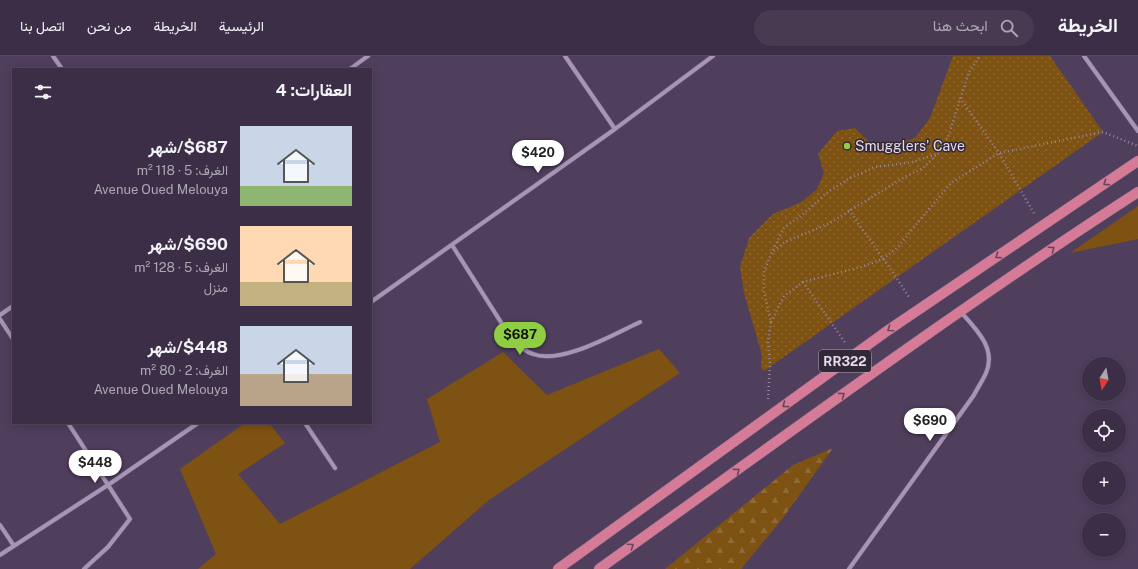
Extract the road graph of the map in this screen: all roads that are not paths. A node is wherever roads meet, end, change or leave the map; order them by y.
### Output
1 (53, 56) edge
2 (368, 56) edge
3 (565, 56) edge
4 (713, 56) edge
5 (1084, 56) edge
6 (61, 68) edge
7 (351, 68) edge
8 (615, 129) junction
9 (1138, 131) edge
10 (1138, 161) edge
11 (1138, 192) edge
12 (452, 245) junction
13 (372, 301) edge
14 (12, 307) edge
15 (960, 311) junction
16 (0, 315) edge
17 (0, 319) edge
18 (640, 322) dead end
19 (12, 337) edge
20 (69, 424) edge
21 (197, 424) edge
22 (306, 424) edge
23 (335, 468) dead end
24 (108, 485) junction
25 (0, 525) edge
26 (14, 546) junction
27 (0, 555) edge
28 (84, 569) edge
29 (558, 569) edge
30 (599, 569) edge
31 (849, 569) edge

1 - 6 street
2 - 7 street
3 - 8 street
4 - 8 street
5 - 9 street
8 - 12 street
10 -> 29 main road, RR322
15 -> 11 main road, RR322
12 - 13 street
12 - 18 street
14 - 16 street
30 -> 15 main road, RR322
15 - 31 street
17 - 19 street
20 - 24 street
21 - 24 street
22 - 23 street
24 - 26 street
24 - 28 street
25 - 26 street
26 - 27 street

